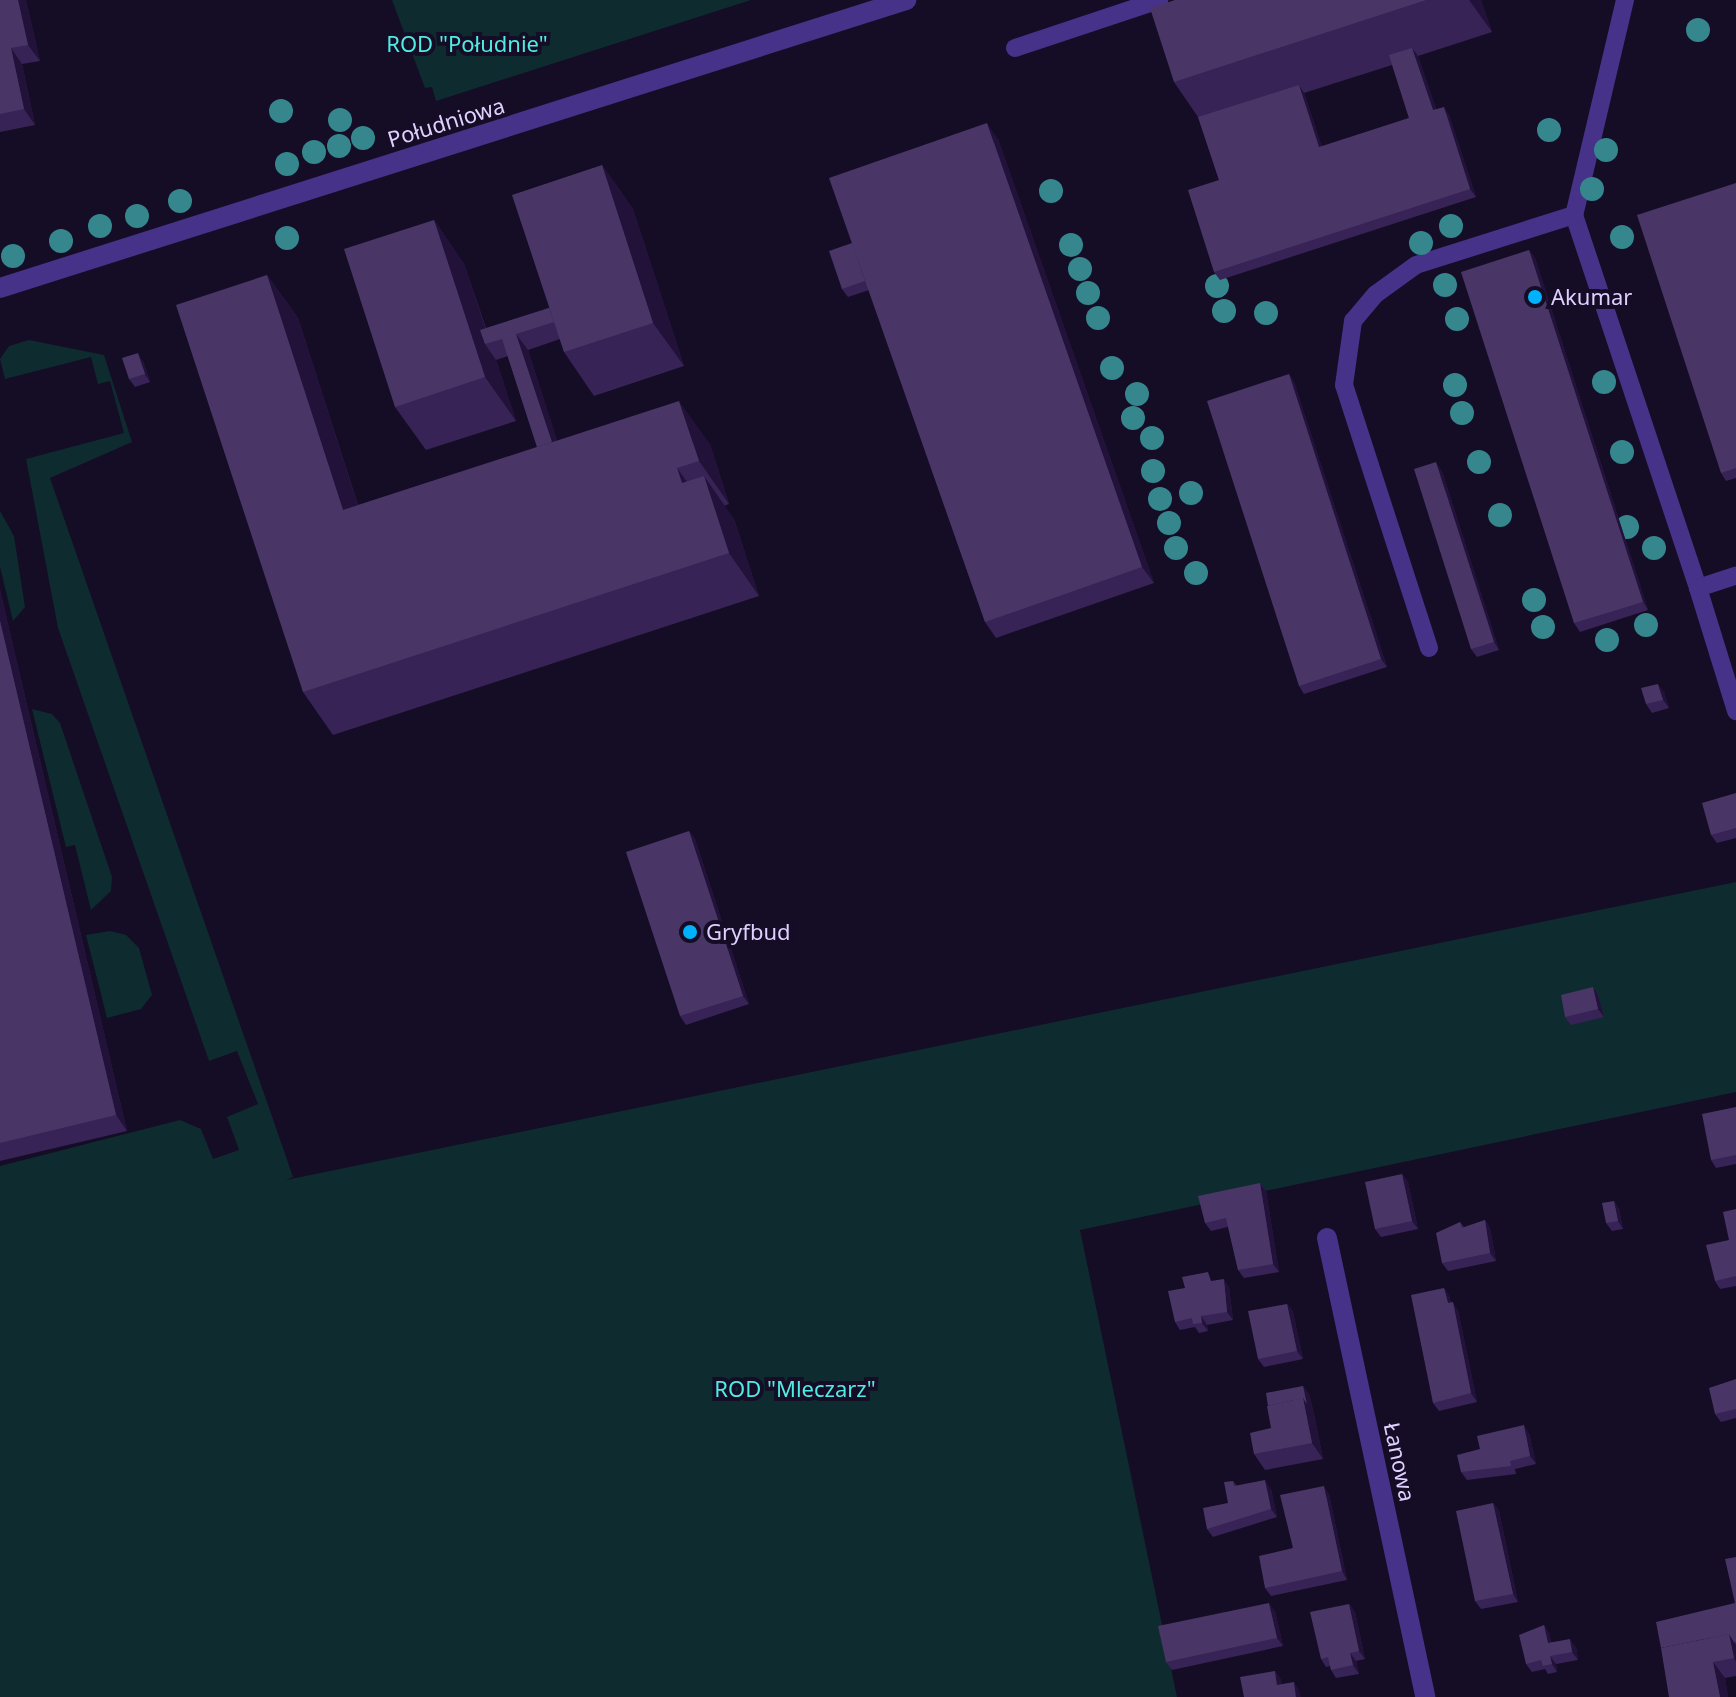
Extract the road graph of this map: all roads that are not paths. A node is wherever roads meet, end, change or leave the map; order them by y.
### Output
1 (906, 0) edge
2 (1159, 0) edge
3 (1625, 0) edge
4 (1109, 8) edge
5 (1015, 48) dead end
6 (1574, 215) junction
7 (0, 288) edge
8 (1736, 576) edge
9 (1698, 588) junction
10 (1429, 648) dead end
11 (1736, 711) edge
12 (1327, 1238) dead end
13 (1425, 1697) edge

1 - 7 street, Południowa
2 - 4 lane
3 - 6 lane
4 - 5 lane
6 - 9 lane
6 - 10 lane
8 - 9 lane
9 - 11 lane
12 - 13 street, Łanowa

